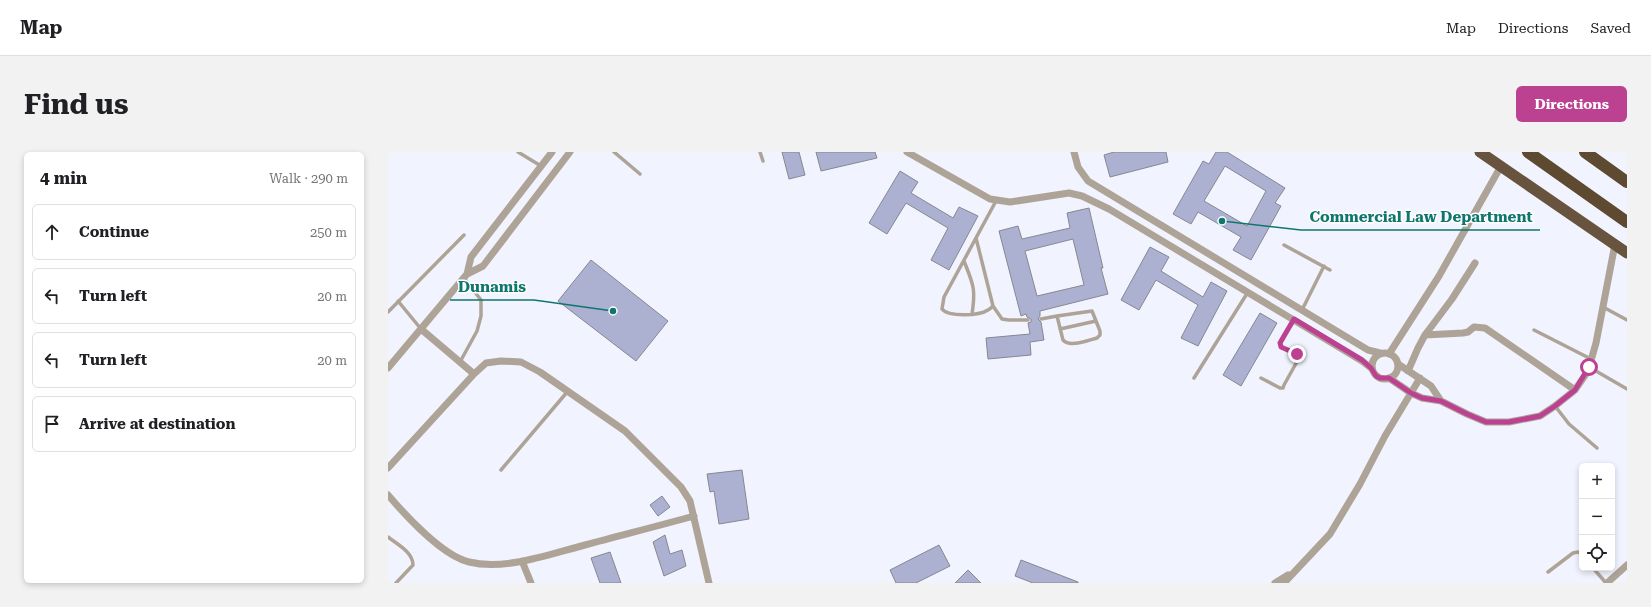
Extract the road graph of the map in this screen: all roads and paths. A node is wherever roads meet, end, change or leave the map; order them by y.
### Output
1 (518, 152) edge
2 (552, 152) edge
3 (570, 152) edge
4 (614, 152) edge
5 (760, 152) edge
6 (907, 152) edge
7 (1074, 152) edge
8 (1480, 152) edge
9 (1528, 152) edge
10 (1585, 152) edge
11 (763, 161) dead end
12 (541, 166) junction
13 (1501, 166) junction
14 (640, 174) dead end
15 (1627, 182) edge
16 (520, 194) junction
17 (996, 200) junction
18 (531, 203) junction
19 (1627, 222) edge
20 (464, 234) dead end
21 (976, 238) junction
22 (1615, 244) junction
23 (1284, 245) dead end
24 (1627, 253) edge
25 (964, 261) junction
26 (1475, 263) dead end
27 (1324, 266) junction
28 (1330, 270) dead end
29 (465, 276) junction
30 (1248, 292) junction
31 (398, 301) junction
32 (993, 306) junction
33 (1603, 307) junction
34 (1302, 310) junction
35 (388, 312) edge
36 (972, 314) junction
37 (1057, 316) junction
38 (1041, 319) dead end
39 (1294, 319) junction
40 (1028, 320) dead end
41 (1627, 320) edge
42 (1096, 321) junction
43 (421, 329) junction
44 (1060, 329) junction
45 (1534, 330) dead end
46 (1425, 335) junction
47 (1368, 350) junction
48 (1380, 354) junction
49 (1389, 354) junction
50 (1362, 360) junction
51 (1591, 360) junction
52 (460, 362) junction
53 (1398, 364) junction
54 (1589, 367) junction
55 (388, 368) edge
56 (1371, 368) junction
57 (1408, 371) junction
58 (474, 374) junction
59 (1194, 378) dead end
60 (1261, 378) dead end
61 (1389, 378) junction
62 (1420, 378) junction
63 (1627, 389) edge
64 (1575, 390) junction
65 (568, 391) junction
66 (1411, 393) junction
67 (1441, 401) junction
68 (1555, 406) junction
69 (1597, 448) dead end
70 (388, 468) edge
71 (501, 470) dead end
72 (388, 495) edge
73 (694, 516) junction
74 (388, 536) edge
75 (1579, 552) edge
76 (522, 561) junction
77 (1627, 565) edge
78 (1295, 570) junction
79 (1596, 571) edge
80 (1548, 572) dead end
81 (396, 583) edge
82 (531, 583) edge
83 (709, 583) edge
84 (1275, 583) edge
85 (1284, 583) edge
86 (1606, 583) edge

1 - 12 lane
2 - 12 street
3 - 18 street
4 - 14 lane
5 - 11 lane
6 - 17 street
7 - 34 street
8 - 13 highway
9 - 19 highway
10 - 15 highway
12 - 16 street
13 - 22 highway
13 - 49 street
16 - 18 street
16 - 29 street
17 - 21 lane
17 - 30 street
18 - 29 street
20 - 31 lane
21 - 25 lane
21 - 32 lane
22 - 24 highway
22 - 33 street
23 - 27 lane
25 - 36 lane
25 - 36 lane
26 - 46 street
27 - 28 lane
27 - 34 lane
29 - 43 street
29 - 52 lane
30 - 39 street
30 - 59 lane
31 - 35 lane
31 - 43 lane
32 - 36 lane
32 - 40 lane
33 - 41 lane
33 - 51 street
34 - 47 street
37 - 38 lane
37 - 42 lane
37 - 44 lane
39 - 50 street
39 - 60 lane
42 - 44 lane
42 - 44 lane
43 - 52 street
43 - 55 street
45 - 51 lane
46 - 57 street
46 - 64 street
47 - 48 street
47 - 50 street
48 - 49 street
48 - 56 street
49 - 53 street
50 - 56 street
51 - 54 street
52 - 58 street
53 - 57 street
53 - 61 street
54 - 63 lane
54 - 64 street
56 - 61 street
57 - 62 street
58 - 65 street
58 - 70 street
61 - 66 street
62 - 66 street
62 - 67 street
64 - 68 street
65 - 71 lane
65 - 73 street
66 - 67 street
66 - 78 street
67 - 68 street
68 - 69 lane
72 - 76 street
73 - 76 street
73 - 83 street
74 - 81 lane
75 - 80 lane
76 - 82 street
77 - 86 street
78 - 84 street
78 - 85 street
79 - 86 lane

